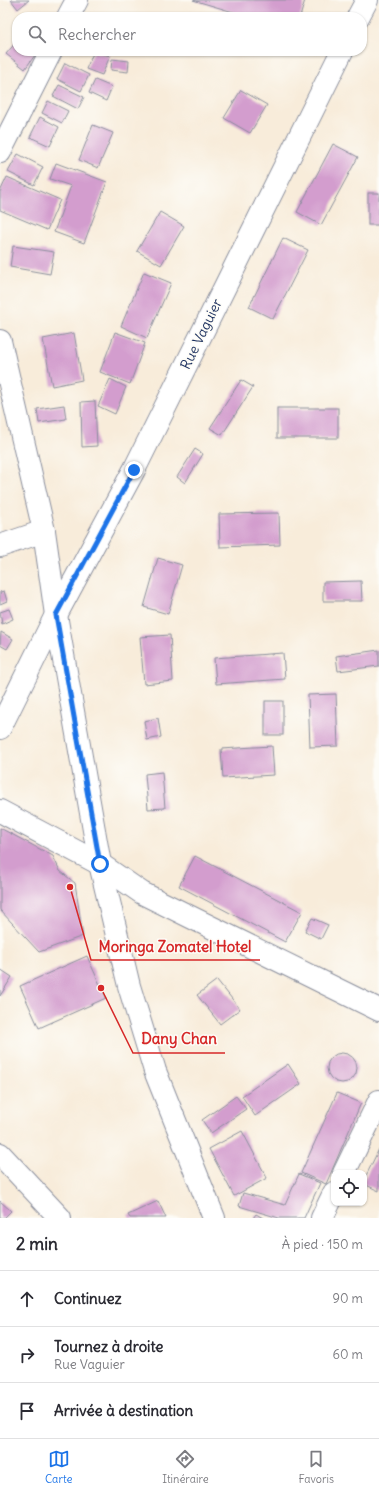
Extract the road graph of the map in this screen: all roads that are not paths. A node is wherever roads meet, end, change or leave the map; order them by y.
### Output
1 (77, 0) edge
2 (367, 0) edge
3 (71, 12) edge
4 (361, 12) edge
5 (48, 56) edge
6 (340, 56) edge
7 (0, 152) edge
8 (0, 341) edge
9 (44, 531) junction
10 (0, 546) edge
11 (56, 615) junction
12 (0, 728) edge
13 (0, 811) edge
14 (100, 864) junction
15 (379, 1010) edge
16 (379, 1100) edge
17 (0, 1154) edge
18 (345, 1170) edge
19 (331, 1199) edge
20 (60, 1218) edge
21 (214, 1218) edge
22 (322, 1218) edge

1 - 3 street
2 - 4 street
5 - 7 street
6 - 11 street, Rue Vaguier
8 - 9 street
9 - 10 street
9 - 11 street
11 - 12 street, Rue Vaguier
11 - 14 street
13 - 14 street
14 - 15 street
14 - 21 street
16 - 18 street
17 - 20 street
19 - 22 street

